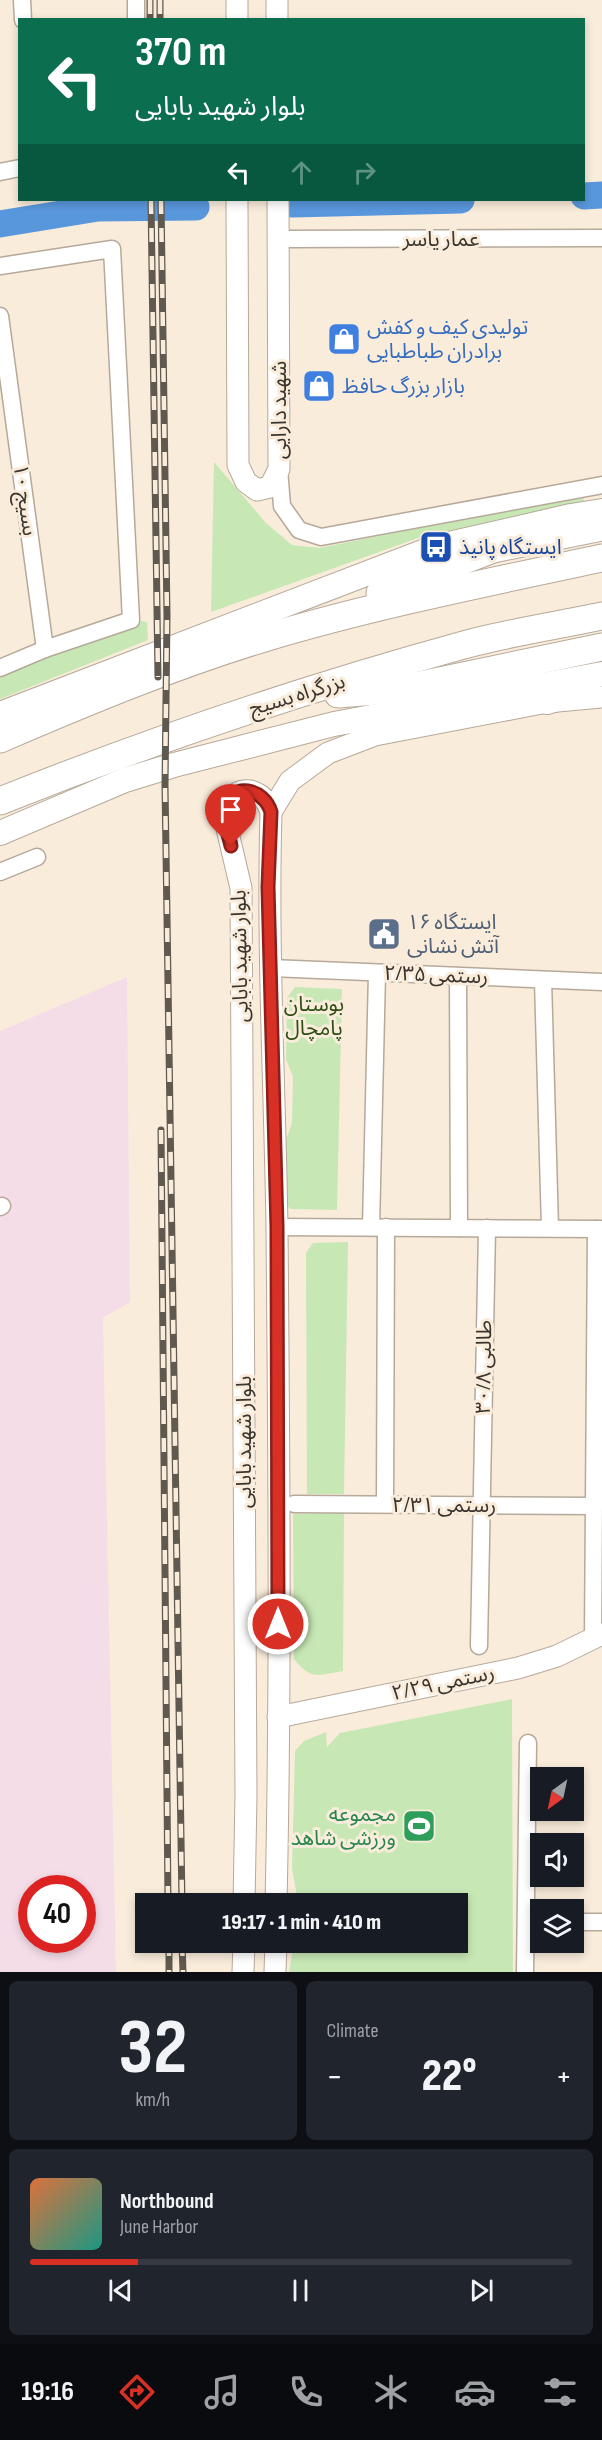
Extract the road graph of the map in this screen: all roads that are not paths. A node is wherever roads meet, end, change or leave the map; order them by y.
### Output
1 (22, 0) edge
2 (136, 0) edge
3 (237, 0) edge
4 (277, 0) edge
5 (23, 18) edge
6 (136, 18) edge
7 (237, 18) edge
8 (277, 18) edge
9 (18, 168) edge
10 (0, 172) edge
11 (237, 201) edge
12 (278, 201) edge
13 (602, 238) edge
14 (279, 239) junction
15 (0, 266) edge
16 (0, 316) edge
17 (279, 469) junction
18 (602, 485) edge
19 (602, 511) edge
20 (602, 527) edge
21 (602, 558) edge
22 (602, 616) edge
23 (264, 638) junction
24 (602, 646) edge
25 (45, 648) junction
26 (0, 668) edge
27 (602, 674) edge
28 (602, 687) edge
29 (602, 697) edge
30 (283, 699) junction
31 (547, 702) junction
32 (0, 714) edge
33 (0, 739) edge
34 (0, 801) edge
35 (271, 812) junction
36 (0, 833) edge
37 (37, 857) dead end
38 (0, 872) edge
39 (271, 968) junction
40 (376, 973) junction
41 (458, 976) junction
42 (543, 980) junction
43 (602, 982) edge
44 (277, 1227) junction
45 (379, 1227) junction
46 (459, 1228) junction
47 (487, 1228) junction
48 (550, 1228) junction
49 (599, 1229) edge
50 (294, 1504) dead end
51 (385, 1504) junction
52 (482, 1505) junction
53 (594, 1506) junction
54 (597, 1636) edge
55 (479, 1646) dead end
56 (278, 1717) junction
57 (528, 1743) dead end
58 (244, 1893) edge
59 (276, 1893) edge
60 (531, 1899) edge
61 (584, 1922) edge
62 (602, 1922) edge
63 (530, 1936) edge
64 (244, 1953) edge
65 (276, 1953) edge
66 (243, 1972) edge
67 (275, 1972) edge
68 (525, 1972) edge

1 - 5 street
2 - 6 street
3 - 7 street
4 - 8 street
9 - 10 street
11 - 17 street, شهید دارایی
12 - 14 street, شهید دارایی
13 - 14 street, عمار یاسر
14 - 17 street, شهید دارایی
15 - 25 street
16 - 25 street, بسیج ۱۰
17 - 18 street
19 - 32 main road
20 - 23 highway
21 - 23 highway
22 - 30 highway, بزرگراه بسیج
23 - 33 highway
24 - 30 highway
25 - 26 street
27 - 36 main road
28 - 31 main road
29 - 31 street
30 - 34 highway, بزرگراه بسیج
31 - 35 street
35 - 39 street, بلوار شهید بابایی
35 - 58 street, بلوار شهید بابایی
37 - 38 street
39 - 40 street, رستمی ۲/۳۵
39 - 44 street, بلوار شهید بابایی
40 - 41 street, رستمی ۲/۳۵
40 - 45 street
41 - 42 street, رستمی ۲/۳۵
41 - 46 street
42 - 43 street, رستمی ۲/۳۵
42 - 48 street
44 - 45 street
44 - 56 street, بلوار شهید بابایی
45 - 46 street
45 - 51 street
46 - 47 street
47 - 48 street
47 - 52 street, طالبی ۳۰/۸
48 - 49 street
49 - 53 street
50 - 51 street, رستمی ۲/۳۱
51 - 52 street, رستمی ۲/۳۱
52 - 53 street, رستمی ۲/۳۱
52 - 55 street, طالبی ۳۰/۸
53 - 54 street
54 - 56 street, رستمی ۲/۲۹
56 - 59 street, بلوار شهید بابایی
57 - 60 street
61 - 62 street
63 - 68 street
64 - 66 street
65 - 67 street

